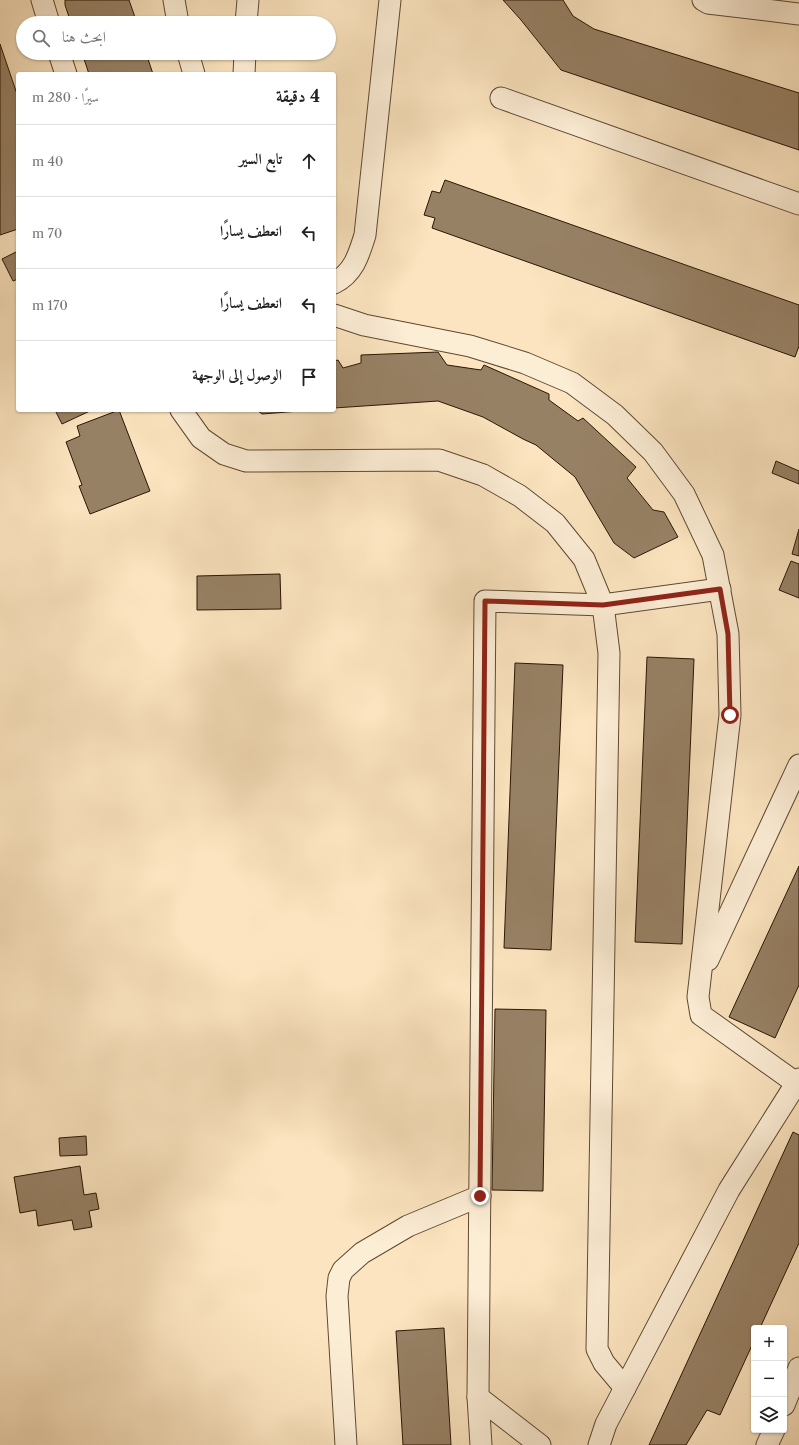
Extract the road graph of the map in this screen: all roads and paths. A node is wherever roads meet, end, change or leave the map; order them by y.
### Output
1 (42, 0) edge
2 (174, 0) edge
3 (248, 0) edge
4 (390, 0) edge
5 (703, 0) edge
6 (799, 14) edge
7 (47, 16) edge
8 (177, 16) edge
9 (247, 16) edge
10 (61, 60) edge
11 (190, 60) edge
12 (245, 60) edge
13 (65, 72) edge
14 (193, 72) edge
15 (244, 72) edge
16 (501, 98) dead end
17 (799, 204) edge
18 (336, 281) edge
19 (336, 316) edge
20 (182, 412) edge
21 (720, 589) junction
22 (603, 605) junction
23 (799, 765) edge
24 (701, 976) junction
25 (798, 1081) edge
26 (480, 1196) junction
27 (799, 1368) edge
28 (625, 1388) junction
29 (478, 1397) junction
30 (787, 1398) edge
31 (773, 1433) edge
32 (346, 1445) edge
33 (481, 1445) edge
34 (540, 1445) edge
35 (599, 1445) edge
36 (768, 1445) edge

1 - 7 street
2 - 8 street
3 - 9 street
4 - 18 street
5 - 6 street
10 - 13 street
11 - 14 street
12 - 15 street
16 - 17 street
19 - 21 street
20 - 22 street
21 - 22 street
21 - 24 street
22 - 26 street
22 - 28 street
23 - 24 street
24 - 25 street
25 - 28 street
26 - 29 street
26 - 32 street
27 - 30 street
28 - 35 street
29 - 33 street
29 - 34 street
31 - 36 street

